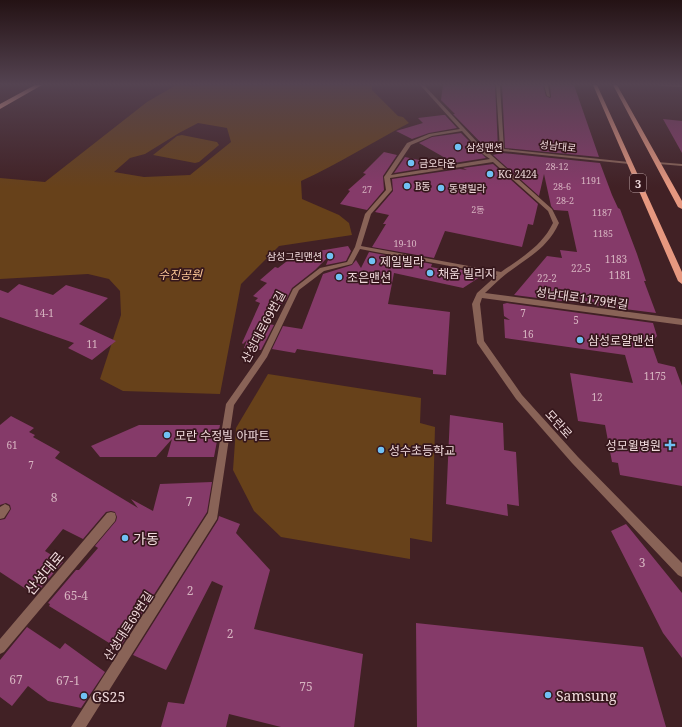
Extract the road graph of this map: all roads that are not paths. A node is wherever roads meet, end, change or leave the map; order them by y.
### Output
1 (452, 119) edge
2 (500, 119) edge
3 (610, 119) edge
4 (634, 119) edge
5 (462, 130) junction
6 (502, 150) junction
7 (485, 153) junction
8 (494, 160) junction
9 (630, 163) junction
10 (659, 163) junction
11 (682, 165) edge
12 (387, 177) junction
13 (682, 207) edge
14 (358, 247) junction
15 (502, 274) junction
16 (682, 281) edge
17 (479, 295) junction
18 (682, 322) edge
19 (111, 517) dead end
20 (682, 571) edge
21 (0, 648) edge
22 (78, 727) edge

1 - 5 street
2 - 6 street
3 - 9 main road, 3
4 - 10 main road, 3
5 - 7 street
5 - 12 street, 산성대로69번길
6 - 7 street, 성남대로
6 - 9 street, 성남대로
7 - 8 street
8 - 12 street
8 - 15 street
9 - 16 main road, 3
10 - 11 street
10 - 13 main road, 3
12 - 14 street, 산성대로69번길
14 - 15 street
14 - 22 street, 산성대로69번길
15 - 17 street
17 - 18 street, 성남대로1179번길
17 - 20 street, 모란로
19 - 21 street, 산성대로

